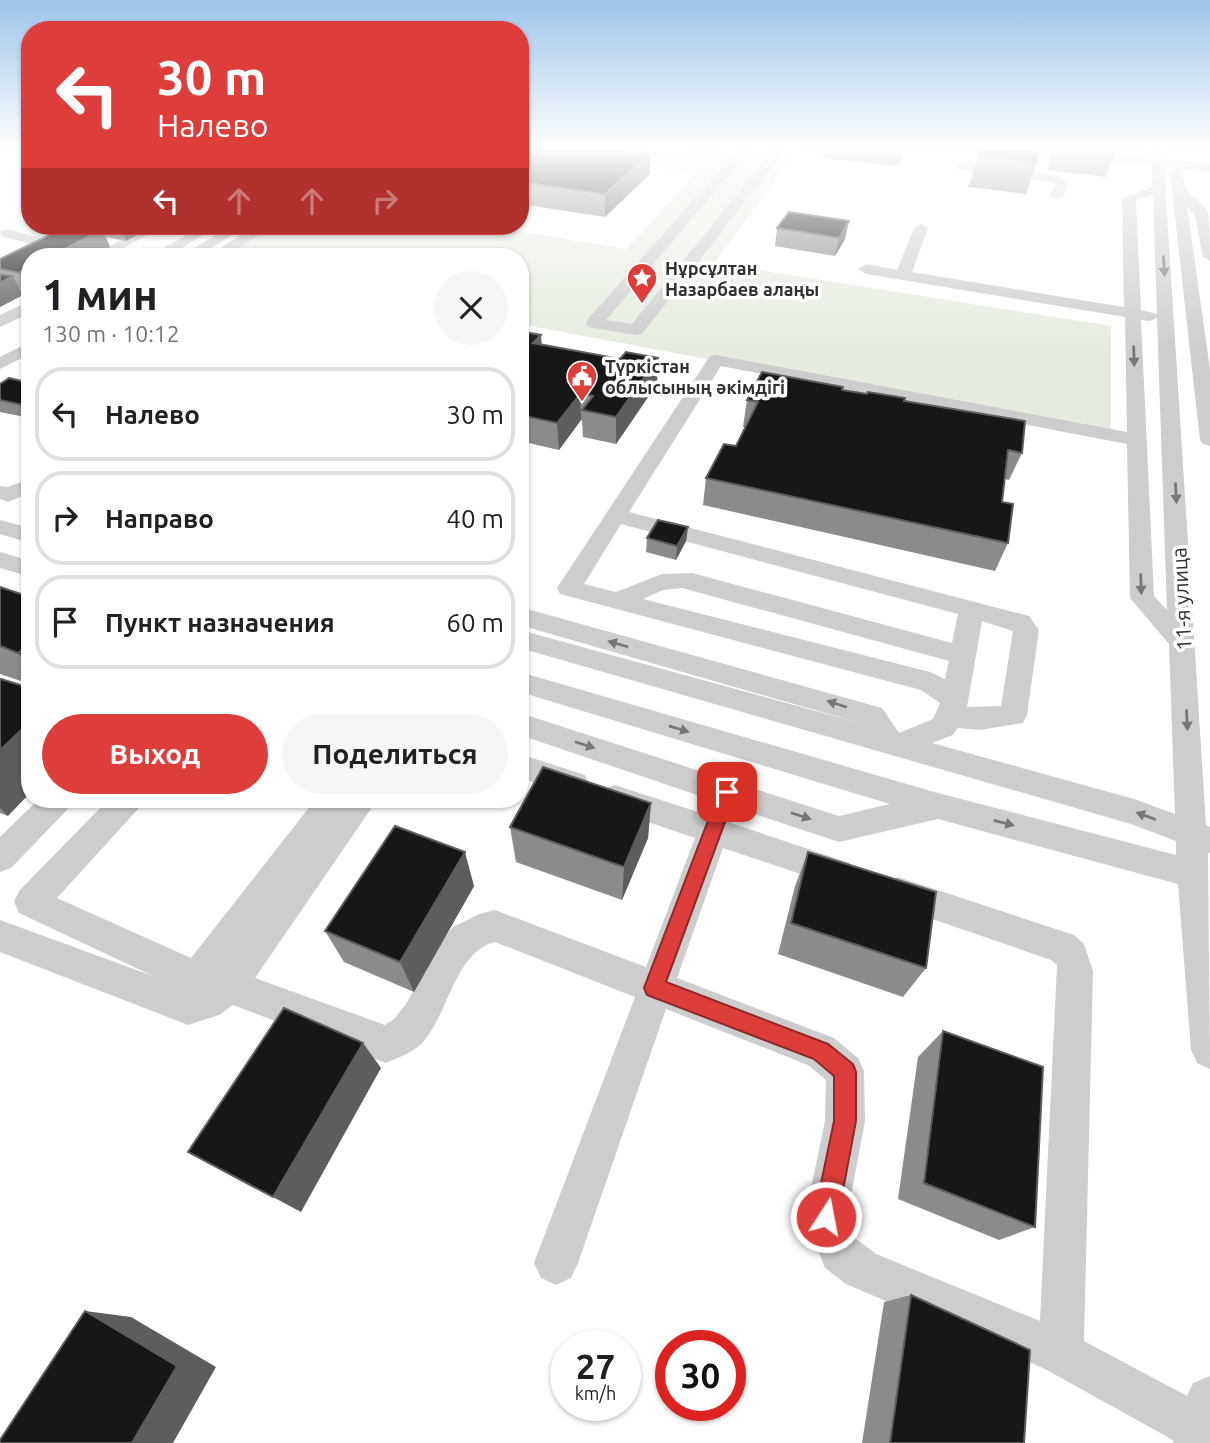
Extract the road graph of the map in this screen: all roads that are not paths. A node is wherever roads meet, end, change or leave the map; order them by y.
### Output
1 (686, 216) edge
2 (726, 216) edge
3 (1130, 216) edge
4 (1169, 216) edge
5 (1176, 216) edge
6 (1202, 216) edge
7 (21, 227) edge
8 (921, 228) dead end
9 (3, 235) edge
10 (143, 235) edge
11 (159, 235) edge
12 (195, 235) edge
13 (224, 235) edge
14 (251, 235) edge
15 (35, 248) edge
16 (125, 248) edge
17 (130, 248) edge
18 (172, 248) edge
19 (201, 248) edge
20 (228, 248) edge
21 (21, 256) edge
22 (1210, 257) edge
23 (1188, 265) junction
24 (0, 267) edge
25 (1210, 268) edge
26 (866, 269) dead end
27 (903, 275) junction
28 (21, 298) edge
29 (0, 309) edge
30 (21, 310) edge
31 (1133, 313) junction
32 (1167, 318) junction
33 (0, 321) edge
34 (21, 337) edge
35 (21, 351) edge
36 (2, 358) edge
37 (21, 361) edge
38 (1137, 440) junction
39 (1210, 440) edge
40 (21, 488) edge
41 (3, 494) edge
42 (21, 499) edge
43 (617, 516) junction
44 (0, 527) edge
45 (21, 533) edge
46 (0, 561) edge
47 (21, 567) edge
48 (618, 602) junction
49 (972, 608) junction
50 (529, 619) edge
51 (529, 642) edge
52 (1183, 643) junction
53 (963, 655) junction
54 (529, 685) edge
55 (953, 708) junction
56 (529, 727) edge
57 (894, 744) junction
58 (529, 769) edge
59 (727, 792) junction
60 (937, 806) junction
61 (49, 808) edge
62 (119, 808) edge
63 (326, 808) edge
64 (356, 808) edge
65 (713, 831) junction
66 (1201, 837) edge
67 (0, 858) edge
68 (1202, 876) edge
69 (0, 936) edge
70 (229, 986) junction
71 (654, 988) junction
72 (1210, 1050) edge
73 (556, 1263) dead end
74 (1060, 1353) junction
75 (1203, 1425) edge

1 - 2 street
3 - 31 street
4 -> 32 street, 11-я улица
5 - 23 street, 11-я улица
6 - 22 street
7 - 9 street
8 - 27 street
9 - 15 street
10 - 16 street
11 - 17 street
12 - 18 street
13 - 19 street
14 - 20 street
21 - 24 street
23 - 25 street
23 - 39 street, 11-я улица
26 - 27 street
27 - 31 street
28 - 29 street
30 - 33 street
31 - 32 street
31 -> 38 street
32 -> 52 street, 11-я улица
34 - 36 street
35 - 36 street
36 - 37 street
38 - 43 street
38 -> 52 street
40 - 41 street
41 - 42 street
43 - 48 street
43 - 49 street
44 - 45 street
46 - 47 street
48 - 53 street
48 - 55 street
49 - 53 street
49 - 55 street
57 -> 50 street
51 - 57 street
52 -> 66 street, 11-я улица
53 - 55 street
54 -> 60 street
55 - 57 street
56 -> 59 street
66 -> 57 street
58 - 65 street
59 -> 60 street
59 - 65 street
60 -> 68 street
61 - 67 street
62 - 63 street
64 - 70 street
65 - 71 street
65 - 74 street
66 - 68 street, 11-я улица
68 - 72 street, 11-я улица
69 - 70 street
70 - 71 street
71 - 73 street
71 - 74 street
74 - 75 street

